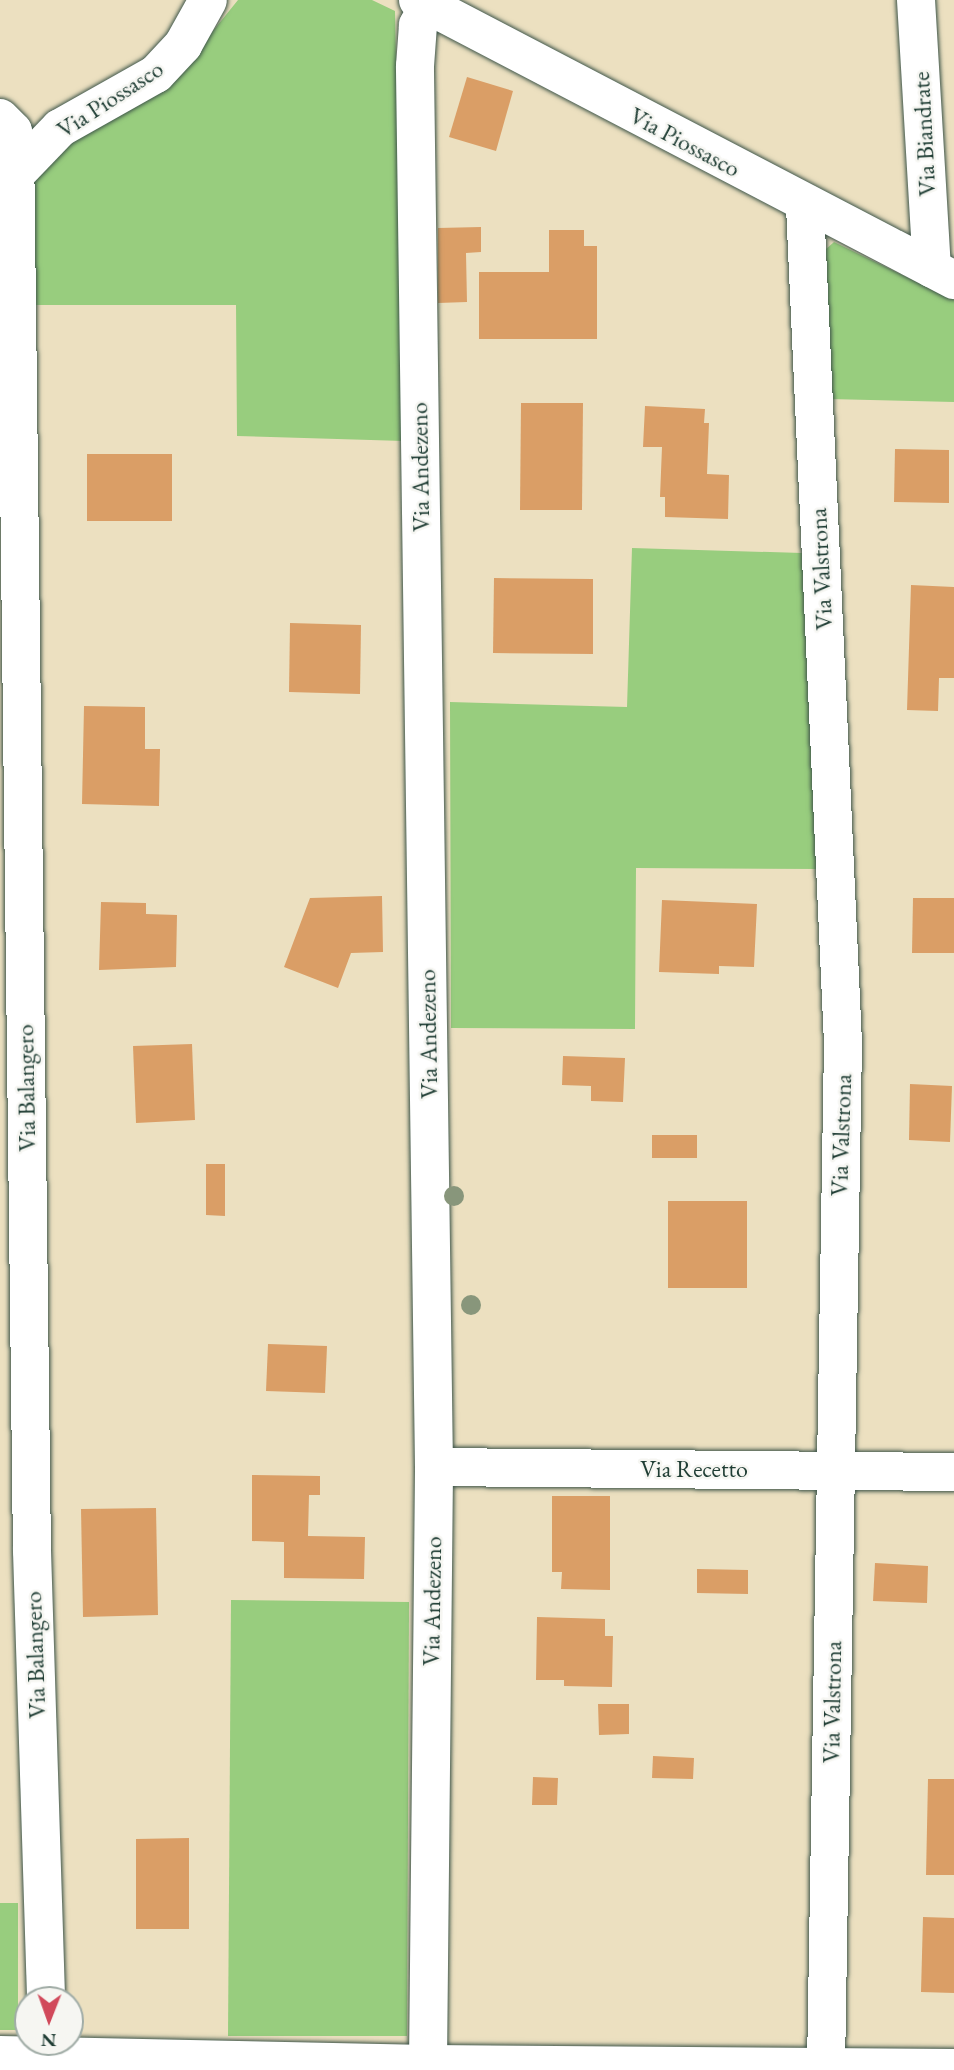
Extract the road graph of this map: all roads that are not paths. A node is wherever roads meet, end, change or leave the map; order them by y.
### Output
1 (208, 0) edge
2 (916, 0) edge
3 (426, 2) edge
4 (0, 118) edge
5 (7, 183) edge
6 (805, 206) junction
7 (943, 274) edge
8 (433, 1467) junction
9 (837, 1470) junction
10 (954, 1472) edge
11 (46, 1986) edge
12 (84, 2050) edge
13 (428, 2064) junction
14 (826, 2065) junction
15 (954, 2068) edge

1 - 5 street, Via Piossasco
2 - 7 street, Via Biandrate
3 - 6 street, Via Piossasco
3 - 8 street, Via Andezeno
4 - 5 street, Via Balangero
5 - 11 street, Via Balangero
6 - 7 street, Via Piossasco
6 - 9 street, Via Valstrona
8 - 9 street, Via Recetto
8 - 13 street, Via Andezeno
9 - 10 street, Via Recetto
9 - 14 street, Via Valstrona
12 - 13 street
13 - 14 street
14 - 15 street

